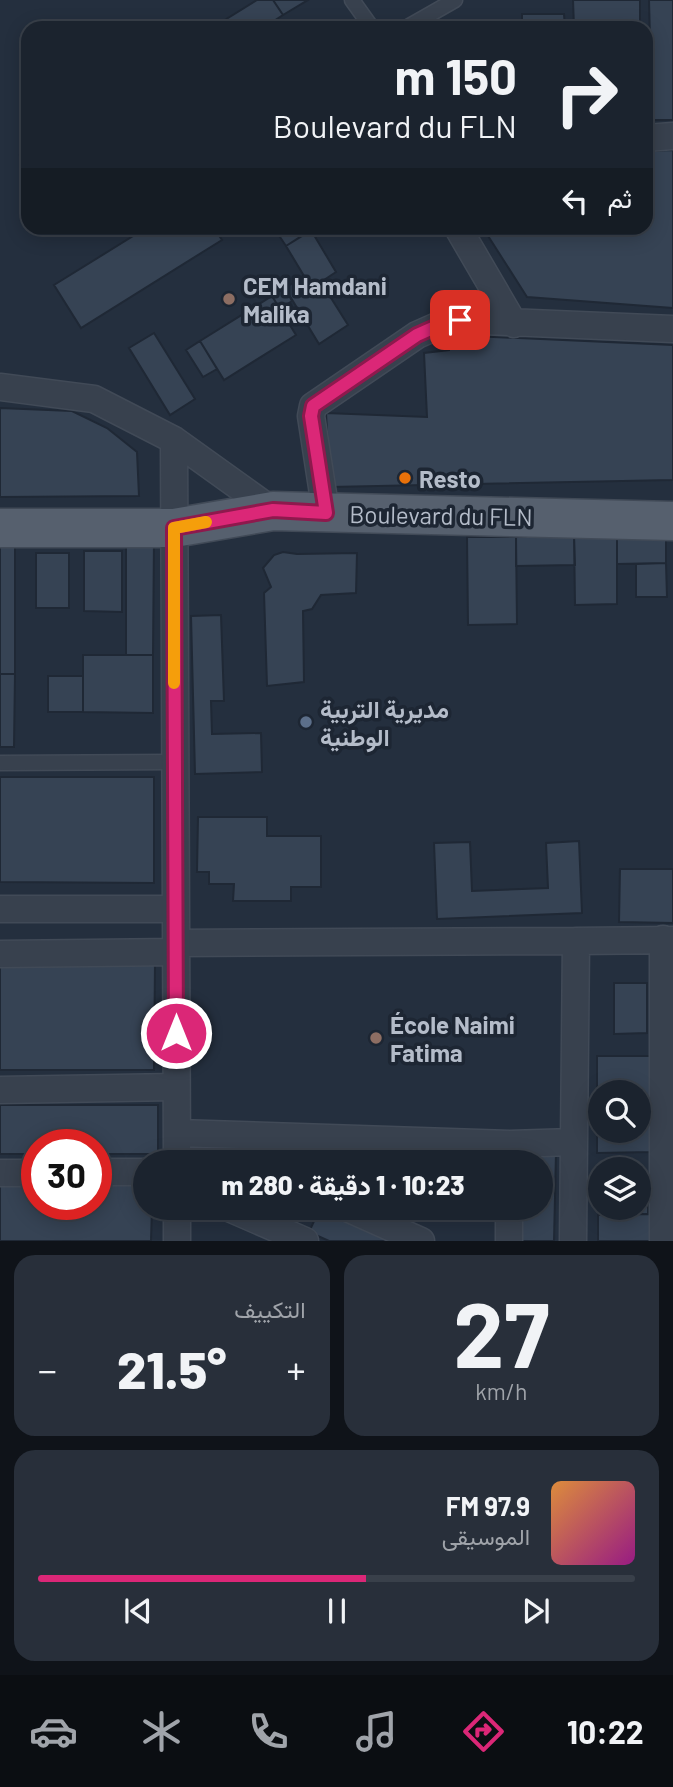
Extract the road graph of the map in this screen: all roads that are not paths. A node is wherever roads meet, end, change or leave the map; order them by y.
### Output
1 (352, 0) edge
2 (455, 0) edge
3 (367, 21) edge
4 (418, 21) edge
5 (673, 136) edge
6 (653, 137) edge
7 (462, 235) edge
8 (514, 324) junction
9 (673, 329) edge
10 (0, 387) edge
11 (174, 440) junction
12 (273, 510) junction
13 (326, 513) junction
14 (673, 521) edge
15 (0, 528) edge
16 (174, 528) junction
17 (0, 762) edge
18 (175, 762) junction
19 (0, 909) edge
20 (176, 909) junction
21 (668, 940) edge
22 (576, 941) junction
23 (176, 948) junction
24 (0, 954) edge
25 (176, 1087) junction
26 (0, 1090) edge
27 (177, 1133) junction
28 (573, 1142) junction
29 (177, 1150) edge
30 (460, 1150) edge
31 (527, 1150) edge
32 (112, 1172) edge
33 (133, 1172) edge
34 (0, 1173) edge
35 (21, 1173) edge
36 (177, 1220) edge
37 (257, 1220) edge
38 (373, 1220) edge
39 (509, 1220) edge
40 (177, 1241) edge
41 (305, 1241) edge
42 (421, 1241) edge
43 (509, 1241) edge
44 (573, 1241) edge
45 (663, 1241) edge

1 - 3 lane
2 - 4 lane
5 - 6 street
7 - 8 street
8 - 9 street
8 - 13 street
10 - 11 street
11 - 12 street
11 - 16 street
12 - 13 main road, Boulevard du FLN
12 - 16 main road, Boulevard du FLN
13 - 14 main road, Boulevard du FLN
15 - 16 main road, Boulevard du FLN
16 - 18 street
17 - 18 lane
18 - 20 street
19 - 20 street
20 - 23 street
21 - 22 street
21 - 45 street
22 - 23 street
22 - 28 street
23 - 24 street
23 - 25 street
25 - 26 street
25 - 27 street
27 - 29 street
27 - 30 street
28 - 31 street
28 - 44 street
32 - 33 street
34 - 35 street
36 - 40 street
37 - 41 street
38 - 42 street
39 - 43 street

